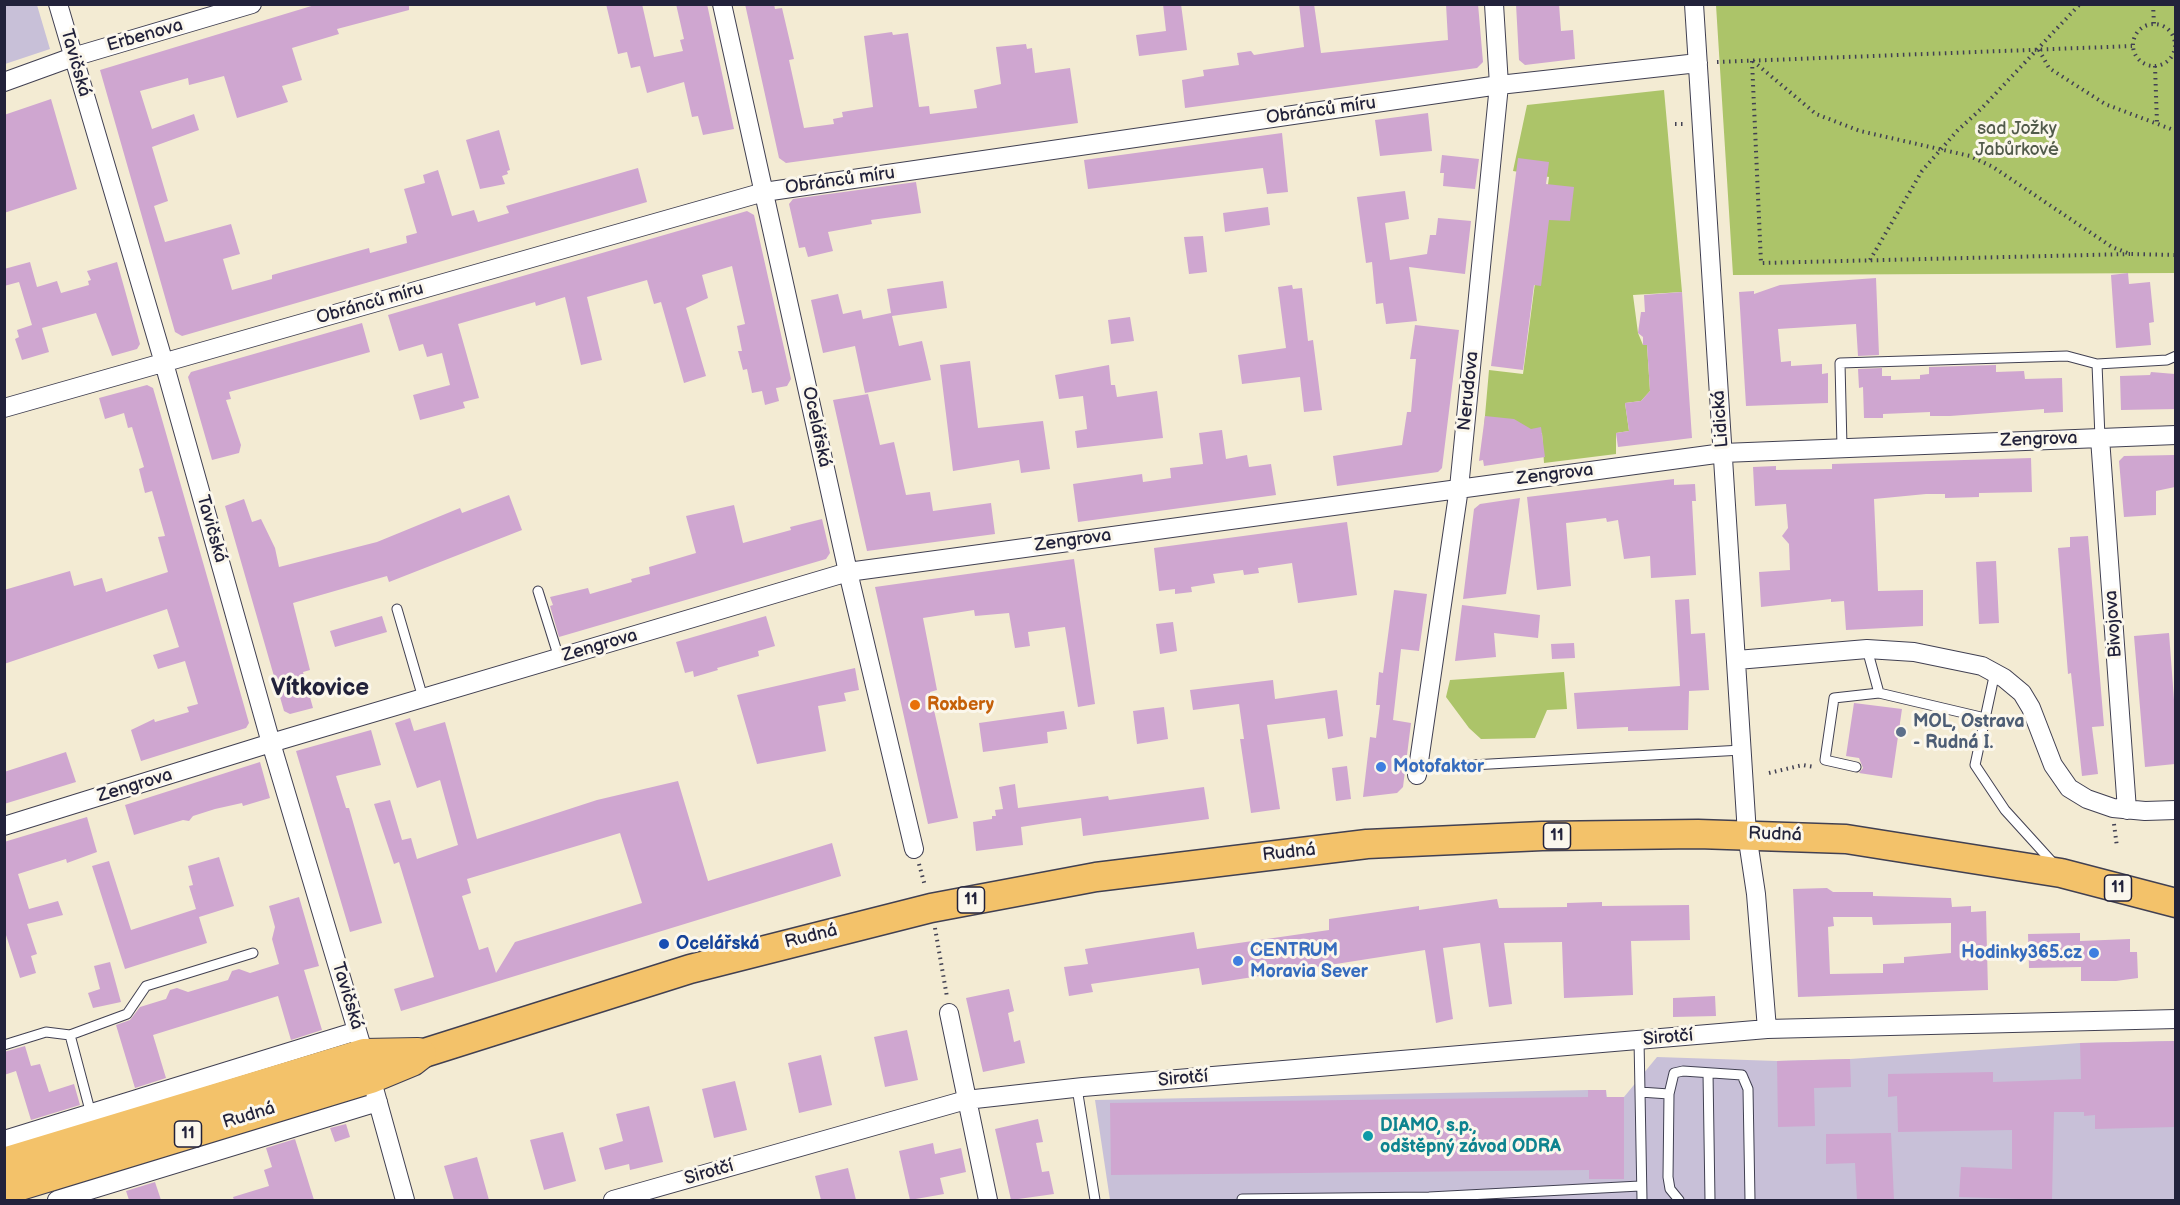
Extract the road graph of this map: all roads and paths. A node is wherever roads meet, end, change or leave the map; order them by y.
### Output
1 (58, 4) edge
2 (252, 4) edge
3 (722, 4) edge
4 (1494, 4) edge
5 (1694, 4) edge
6 (2080, 4) edge
7 (2153, 4) edge
8 (2154, 24) junction
9 (2132, 46) junction
10 (2175, 46) edge
11 (2038, 50) junction
12 (73, 57) junction
13 (1752, 61) junction
14 (1717, 62) dead end
15 (1698, 63) junction
16 (2155, 66) junction
17 (4, 82) edge
18 (1499, 85) junction
19 (2157, 123) junction
20 (2175, 131) edge
21 (1941, 148) junction
22 (764, 192) junction
23 (2130, 254) junction
24 (2175, 255) edge
25 (1870, 260) junction
26 (2175, 356) edge
27 (164, 363) junction
28 (2097, 364) junction
29 (4, 408) edge
30 (2175, 435) edge
31 (2100, 438) junction
32 (1842, 447) junction
33 (1723, 453) junction
34 (1459, 488) junction
35 (848, 572) junction
36 (538, 591) dead end
37 (397, 609) dead end
38 (1867, 650) junction
39 (559, 658) junction
40 (1737, 660) junction
41 (1995, 672) junction
42 (1878, 693) junction
43 (423, 698) junction
44 (1985, 718) junction
45 (271, 743) junction
46 (1742, 750) junction
47 (1830, 762) junction
48 (1856, 767) dead end
49 (1418, 771) joint
50 (1769, 773) dead end
51 (2127, 810) junction
52 (2175, 810) edge
53 (4, 826) edge
54 (1747, 834) junction
55 (914, 849) dead end
56 (2061, 873) junction
57 (2175, 903) edge
58 (253, 953) dead end
59 (950, 1013) dead end
60 (2175, 1019) edge
61 (1767, 1029) junction
62 (70, 1035) junction
63 (1639, 1040) junction
64 (4, 1045) edge
65 (421, 1053) joint
66 (368, 1066) junction
67 (1708, 1073) junction
68 (1077, 1088) junction
69 (1640, 1092) junction
70 (1669, 1094) junction
71 (966, 1100) junction
72 (91, 1114) junction
73 (4, 1140) edge
74 (4, 1163) edge
75 (1640, 1186) junction
76 (4, 1190) edge
77 (1242, 1199) dead end
78 (57, 1200) edge
79 (405, 1200) edge
80 (613, 1200) edge
81 (988, 1200) edge
82 (1095, 1200) edge
83 (1642, 1200) edge
84 (1679, 1200) edge
85 (1710, 1200) edge
86 (1750, 1200) edge

1 - 12 street, Tavičská
2 - 12 street, Erbenova
3 - 22 street, Ocelářská
4 - 18 street, Nerudova
5 - 15 street, Lidická
6 - 11 path
7 - 8 path
8 - 9 path
8 - 10 path
9 - 11 path
9 - 16 path
10 - 16 path
11 - 13 path
11 - 19 path
11 - 21 path
12 - 17 street, Erbenova
12 - 27 street, Tavičská
13 - 14 path
13 - 21 path
13 - 25 path
15 - 18 street, Obránců míru
15 - 33 street, Lidická
16 - 19 path
18 - 22 street, Obránců míru
18 - 34 street, Nerudova
19 - 20 path
21 - 23 path
21 - 25 path
22 - 27 street, Obránců míru
22 - 35 street, Ocelářská
23 - 24 path
23 - 25 path
26 - 28 lane
27 - 29 street, Obránců míru
27 - 45 street, Tavičská
28 - 31 lane
28 - 32 lane
30 - 31 street, Zengrova
31 - 32 street, Zengrova
31 - 51 street, Bivojova
32 - 33 street, Zengrova
33 - 34 street, Zengrova
33 - 40 street, Lidická
34 - 35 street, Zengrova
34 - 49 street, Nerudova
35 - 39 street, Zengrova
35 - 55 street, Ocelářská
36 - 39 lane
37 - 43 lane
38 - 40 street
38 - 41 street
38 - 42 lane
39 - 43 street, Zengrova
40 - 46 street, Lidická
41 - 44 lane
41 - 51 street
42 - 44 lane
42 - 47 lane
43 - 45 street, Zengrova
44 - 56 lane
45 - 53 street, Zengrova
45 - 66 street, Tavičská
46 - 49 lane
46 - 54 street, Lidická
47 - 48 lane
47 - 50 path
51 - 52 street
54 - 56 main road, Rudná / 11
54 - 61 street, Lidická
54 - 65 main road, Rudná / 11
56 - 57 main road, Rudná / 11
58 - 62 lane
59 - 71 street
60 - 61 street, Sirotčí
61 - 63 street, Sirotčí
62 - 64 lane
62 - 72 lane
63 - 68 street, Sirotčí
63 - 69 lane
65 - 66 highway, Rudná / 11
66 - 72 street
66 - 74 highway, Rudná / 11
66 - 76 highway, Rudná / 11
66 - 78 street
66 - 79 street, Tavičská
67 - 70 lane
67 - 85 lane
67 - 86 lane
68 - 71 street, Sirotčí
68 - 82 lane
69 - 70 lane
69 - 75 lane
70 - 84 lane
71 - 80 street, Sirotčí
71 - 81 street
72 - 73 street
75 - 77 lane
75 - 83 lane

